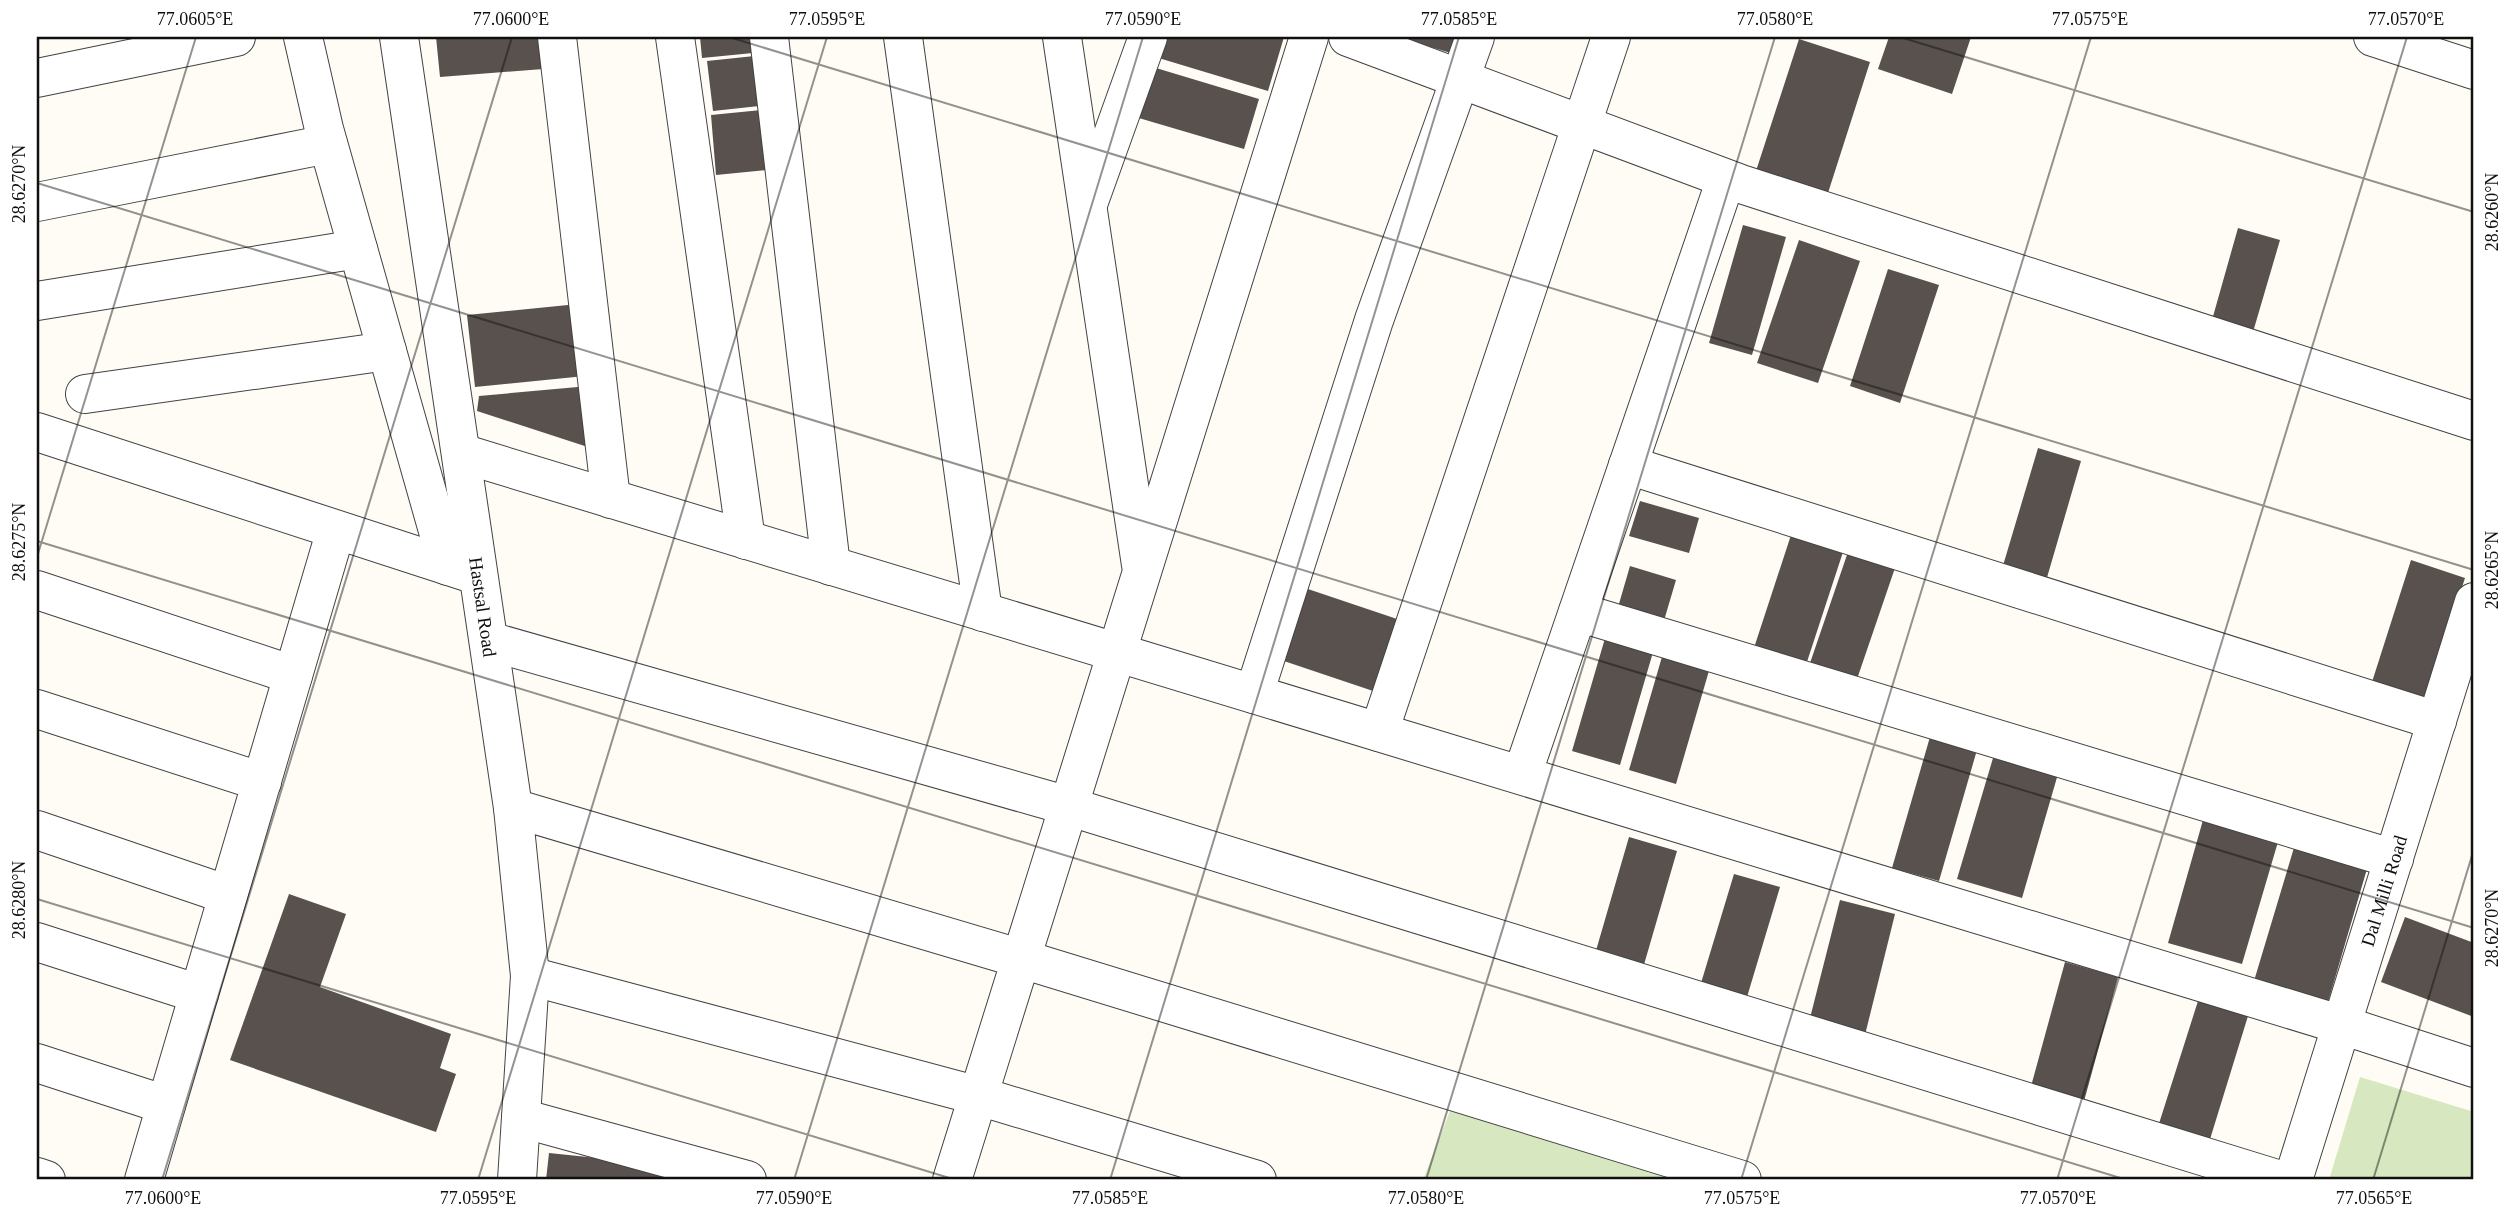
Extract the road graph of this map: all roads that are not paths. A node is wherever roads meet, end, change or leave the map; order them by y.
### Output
1 (236, 37) edge
2 (303, 37) edge
3 (399, 37) edge
4 (557, 37) edge
5 (675, 37) edge
6 (769, 37) edge
7 (903, 37) edge
8 (1062, 37) edge
9 (1148, 37) edge
10 (1309, 37) edge
11 (1348, 37) edge
12 (1475, 37) edge
13 (1611, 37) edge
14 (2373, 37) edge
15 (2474, 70) edge
16 (37, 78) edge
17 (1460, 80) junction
18 (1580, 126) junction
19 (328, 144) junction
20 (1726, 179) junction
21 (37, 202) edge
22 (1086, 210) junction
23 (358, 249) junction
24 (37, 301) edge
25 (387, 351) junction
26 (85, 394) dead end
27 (2474, 421) edge
28 (37, 432) edge
29 (461, 453) junction
30 (1628, 466) junction
31 (611, 499) junction
32 (336, 530) junction
33 (746, 540) junction
34 (831, 566) junction
35 (464, 571) junction
36 (1142, 574) junction
37 (37, 590) edge
38 (2474, 602) edge
39 (983, 612) junction
40 (1578, 612) junction
41 (489, 641) junction
42 (1118, 652) junction
43 (293, 675) junction
44 (1254, 694) junction
45 (37, 709) edge
46 (2437, 721) junction
47 (1379, 732) junction
48 (1521, 775) junction
49 (262, 782) junction
50 (1070, 807) junction
51 (513, 808) junction
52 (37, 830) edge
53 (2393, 859) junction
54 (228, 895) junction
55 (37, 942) edge
56 (1022, 959) junction
57 (530, 976) junction
58 (199, 994) junction
59 (2342, 1025) junction
60 (37, 1063) edge
61 (2474, 1069) edge
62 (979, 1096) junction
63 (166, 1105) junction
64 (521, 1118) junction
65 (690, 1172) edge
66 (37, 1177) edge
67 (46, 1180) edge
68 (144, 1180) edge
69 (517, 1180) edge
70 (747, 1180) edge
71 (952, 1180) edge
72 (1257, 1180) edge
73 (1742, 1180) edge
74 (2280, 1180) edge
75 (2293, 1180) edge

1 - 16 street
2 - 19 street
3 - 29 street, Hastsal Road
4 - 31 street
5 - 33 street
6 - 34 street
7 - 39 street
8 - 22 street
9 - 22 street
10 - 36 street
11 - 17 street
12 - 17 street
13 - 18 street
14 - 15 street
17 - 18 street
17 - 44 street
18 - 20 street
18 - 47 street
19 - 21 street
19 - 23 street
20 - 27 street
20 - 30 street
22 - 36 street
23 - 24 street
23 - 25 street
25 - 26 street
25 - 35 street
28 - 32 street
29 - 31 street
29 - 35 street, Hastsal Road
30 - 40 street
30 - 46 street
31 - 33 street
32 - 35 street
32 - 43 street
33 - 34 street
34 - 39 street
35 - 41 street, Hastsal Road
36 - 42 street
37 - 43 street
38 - 46 street, Dal Milli Road
39 - 42 street
40 - 48 street
40 - 53 street
41 - 50 street
41 - 51 street, Hastsal Road
42 - 44 street
42 - 50 street
43 - 49 street
44 - 47 street
45 - 49 street
46 - 53 street, Dal Milli Road
47 - 48 street
48 - 59 street
49 - 54 street
50 - 56 street
50 - 74 street
51 - 56 street
51 - 57 street, Hastsal Road
52 - 54 street
53 - 59 street, Dal Milli Road
54 - 58 street
55 - 58 street
56 - 62 street
56 - 73 street
57 - 62 street
57 - 64 street, Hastsal Road
58 - 63 street
59 - 61 street
59 - 75 street, Dal Milli Road
60 - 63 street
62 - 71 street
62 - 72 street
63 - 68 street
64 - 65 street
64 - 69 street, Hastsal Road
65 - 70 street
66 - 67 street

